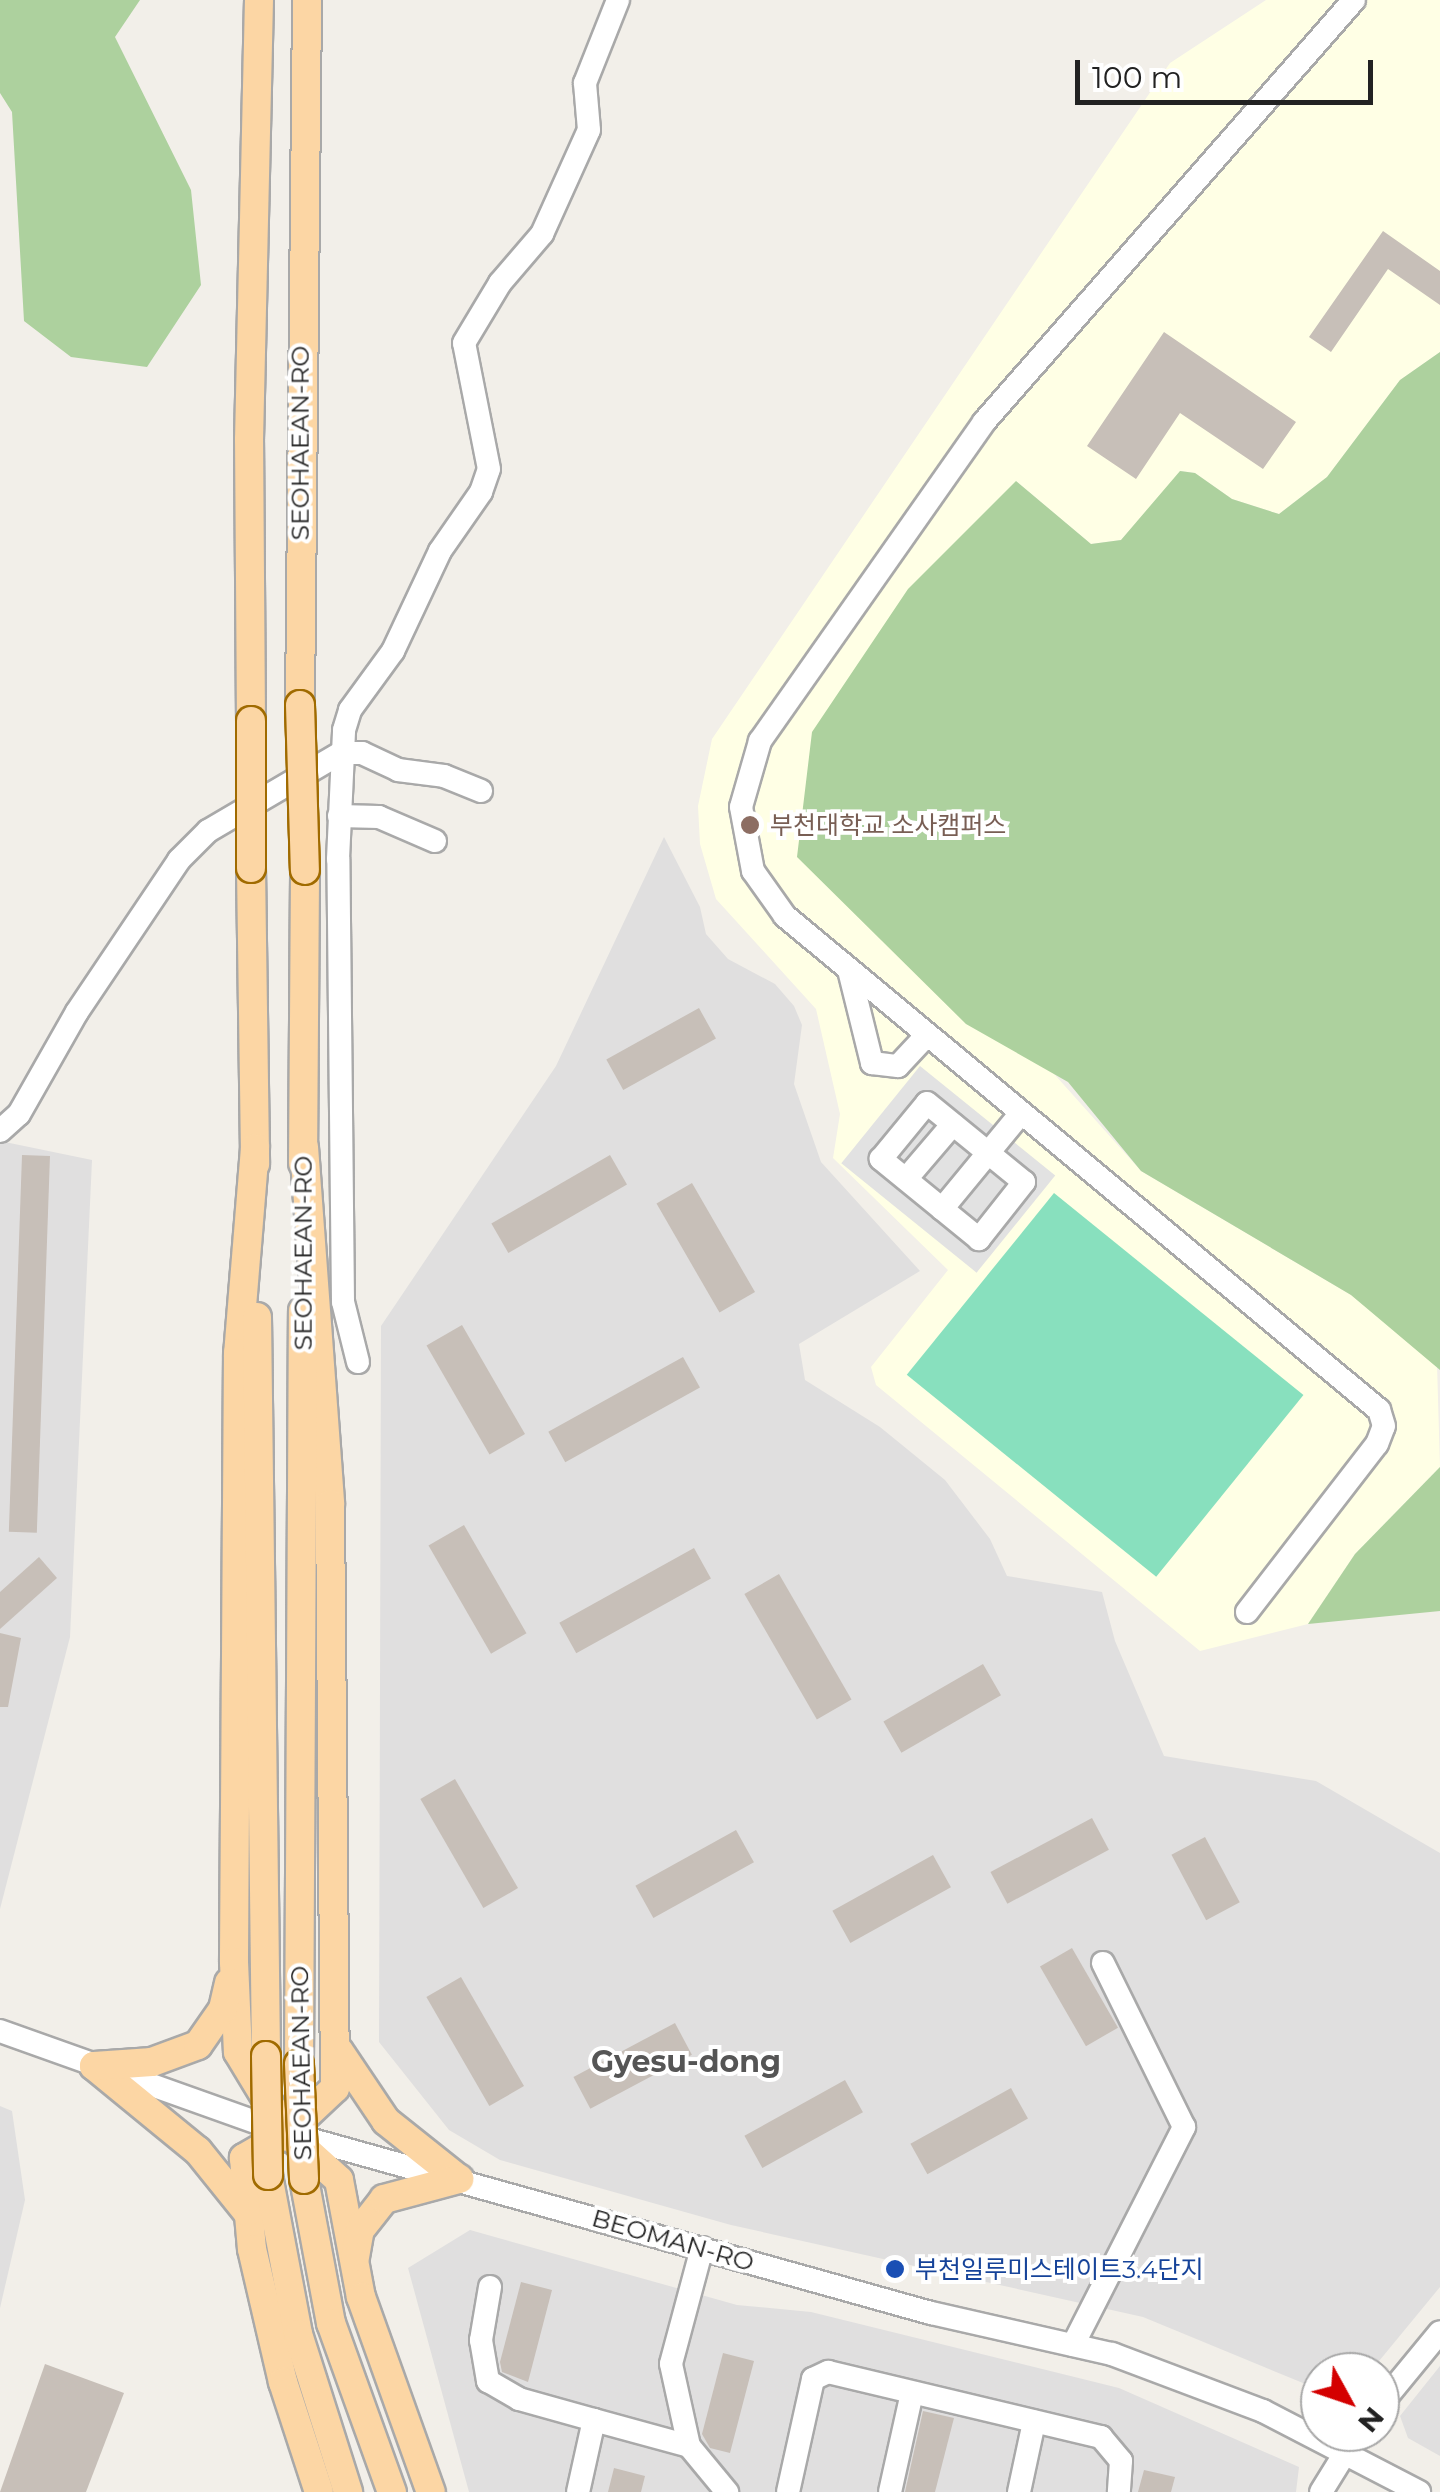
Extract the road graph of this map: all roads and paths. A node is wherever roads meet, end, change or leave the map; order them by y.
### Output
1 (258, 0) edge
2 (307, 0) edge
3 (618, 0) edge
4 (1354, 0) edge
5 (341, 753) junction
6 (482, 791) dead end
7 (339, 816) junction
8 (435, 842) dead end
9 (849, 970) junction
10 (927, 1035) junction
11 (1022, 1114) junction
12 (953, 1124) junction
13 (0, 1131) edge
14 (304, 1147) junction
15 (255, 1148) junction
16 (988, 1153) junction
17 (906, 1179) junction
18 (942, 1208) junction
19 (358, 1362) dead end
20 (1247, 1612) dead end
21 (234, 1962) junction
22 (1104, 1964) dead end
23 (0, 2032) edge
24 (334, 2040) junction
25 (94, 2066) junction
26 (287, 2133) junction
27 (458, 2179) junction
28 (248, 2213) junction
29 (702, 2248) junction
30 (353, 2268) junction
31 (490, 2287) dead end
32 (1440, 2332) edge
33 (1073, 2344) junction
34 (1400, 2381) edge
35 (912, 2393) junction
36 (594, 2420) junction
37 (1034, 2422) junction
38 (1300, 2432) edge
39 (689, 2446) junction
40 (1341, 2452) edge
41 (1344, 2452) edge
42 (319, 2492) edge
43 (348, 2492) edge
44 (392, 2492) edge
45 (430, 2492) edge
46 (578, 2492) edge
47 (726, 2492) edge
48 (788, 2492) edge
49 (890, 2492) edge
50 (1019, 2492) edge
51 (1118, 2492) edge
52 (1321, 2492) edge
53 (1419, 2492) edge

1 - 15 main road, SEOHAEAN-RO, bridge
2 - 14 main road, SEOHAEAN-RO, bridge
3 - 5 street
4 - 9 street
5 - 6 street
5 - 7 street
5 - 13 street
7 - 8 street
7 - 19 street
9 - 10 street
9 - 10 street
10 - 11 street
11 - 16 street
11 - 20 street
12 - 16 street
12 - 17 street
12 - 17 street
14 - 24 main road
14 - 44 main road, SEOHAEAN-RO, bridge
15 - 21 main road
15 - 43 main road, SEOHAEAN-RO, bridge
16 - 18 street
16 - 18 street
17 - 18 street
21 - 25 main road
21 - 26 main road
22 - 33 street
23 - 25 street, BEOMAN-RO
24 - 26 main road
24 - 27 main road
25 - 26 street, BEOMAN-RO
25 - 28 main road
26 - 27 street, BEOMAN-RO
26 - 28 main road
26 - 30 main road
27 - 29 street, BEOMAN-RO
27 - 30 main road
28 - 42 main road
29 - 33 street, BEOMAN-RO
29 - 39 street
30 - 45 main road
31 - 36 street
32 - 34 street
33 - 38 street, BEOMAN-RO
35 - 37 street
35 - 48 street
35 - 49 street
36 - 39 street
36 - 46 street
37 - 50 street
37 - 51 street
39 - 47 street
40 - 52 street
41 - 53 street, BEOMAN-RO

